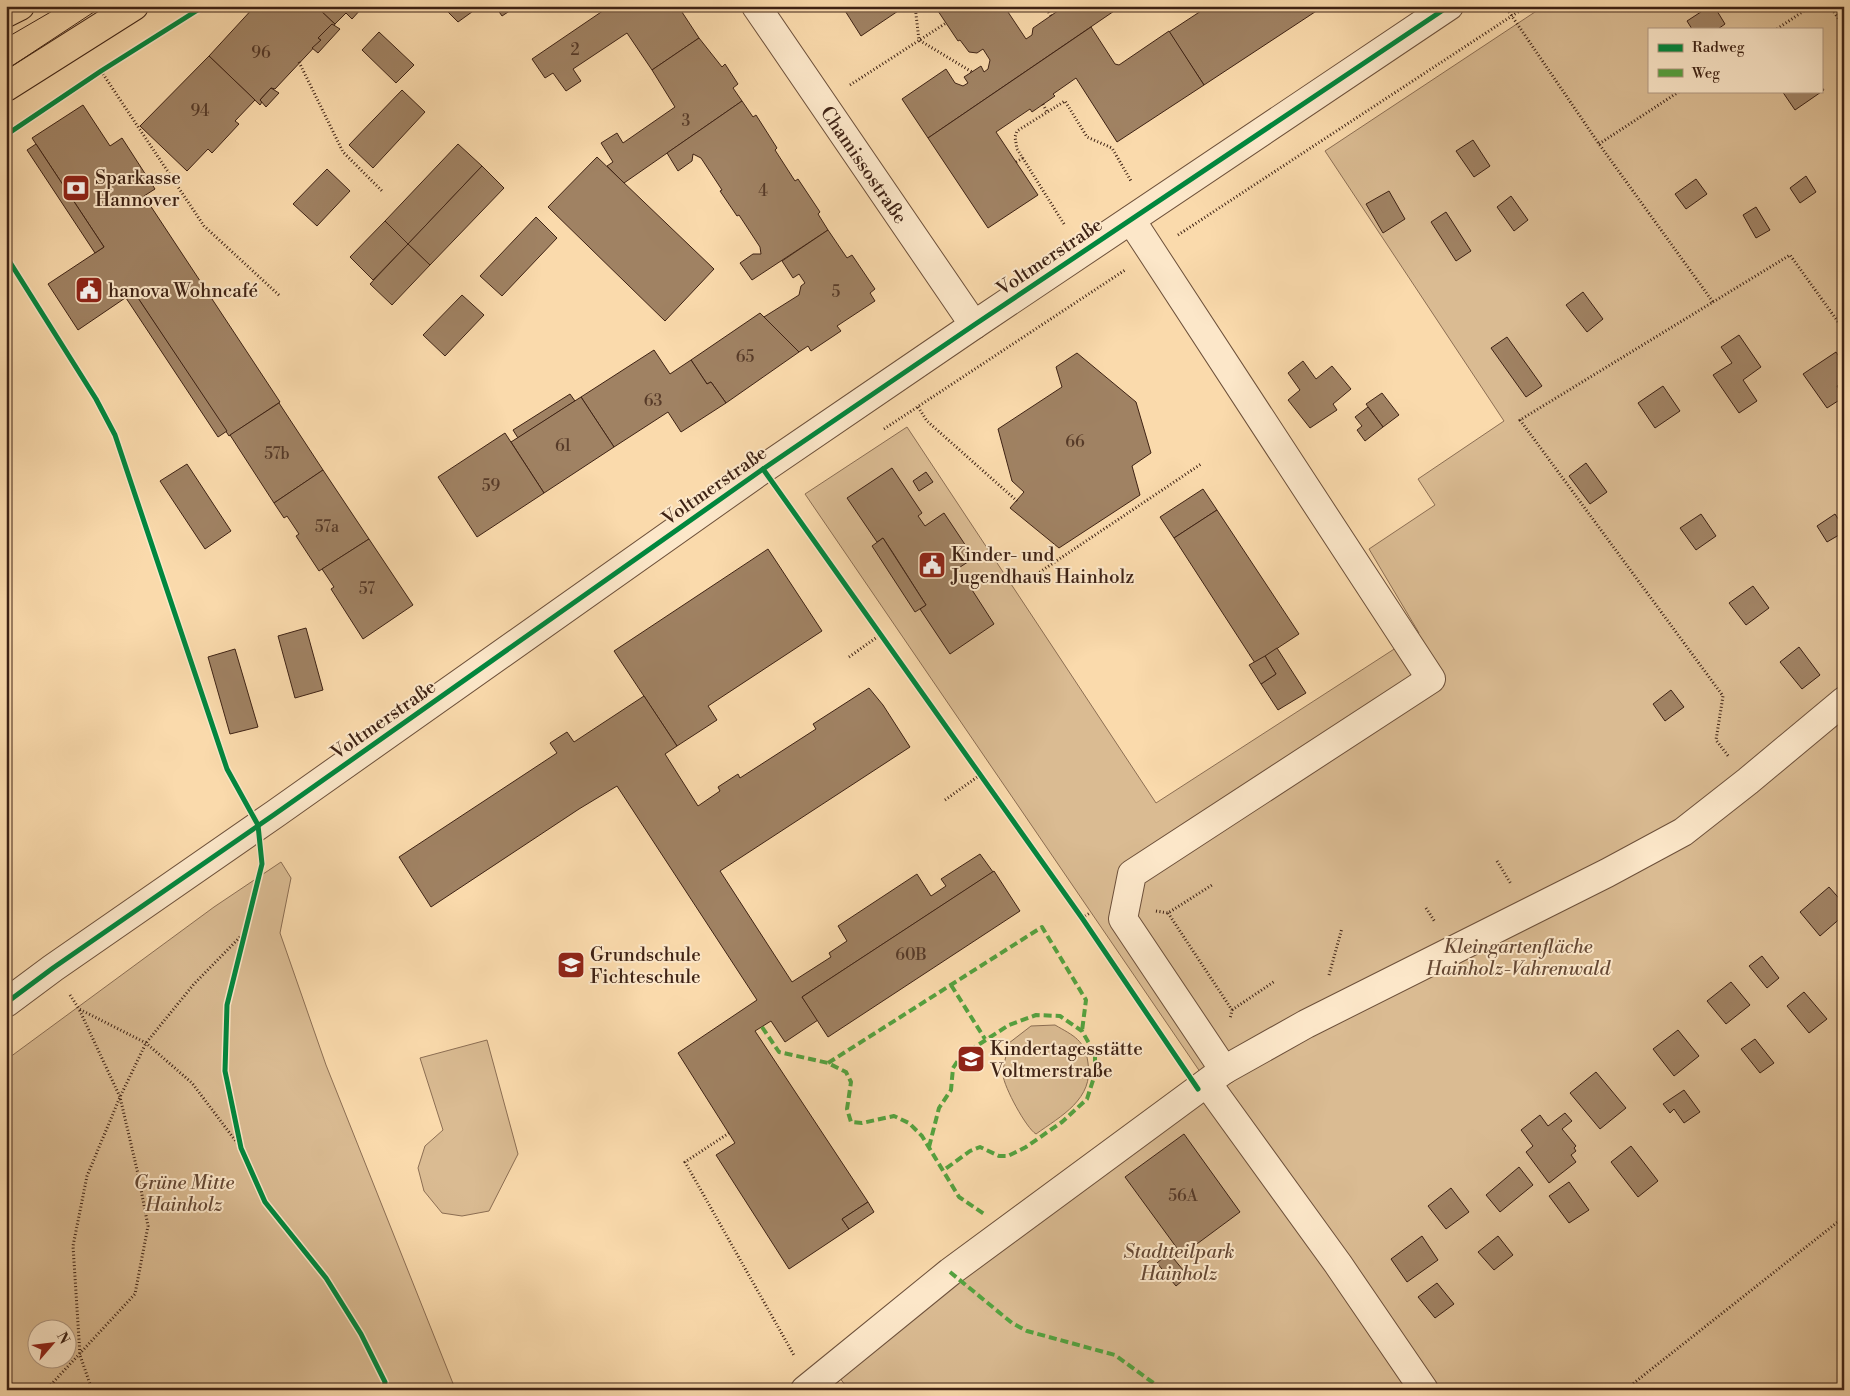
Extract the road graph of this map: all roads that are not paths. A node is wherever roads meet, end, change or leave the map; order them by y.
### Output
1 (20, 6) edge
2 (134, 6) edge
3 (756, 6) edge
4 (1448, 7) edge
5 (6, 13) edge
6 (6, 87) edge
7 (1139, 214) junction
8 (974, 325) junction
9 (1844, 701) edge
10 (6, 1003) edge
11 (1216, 1076) junction
12 (808, 1388) edge
13 (1424, 1390) edge

1 - 5 main road
2 - 6 main road
3 - 8 street, Chamissostraße
4 - 7 street, Voltmerstraße
7 - 8 street, Voltmerstraße
7 - 11 street
8 - 10 street, Voltmerstraße
9 - 11 street
11 - 12 street
11 - 13 street

